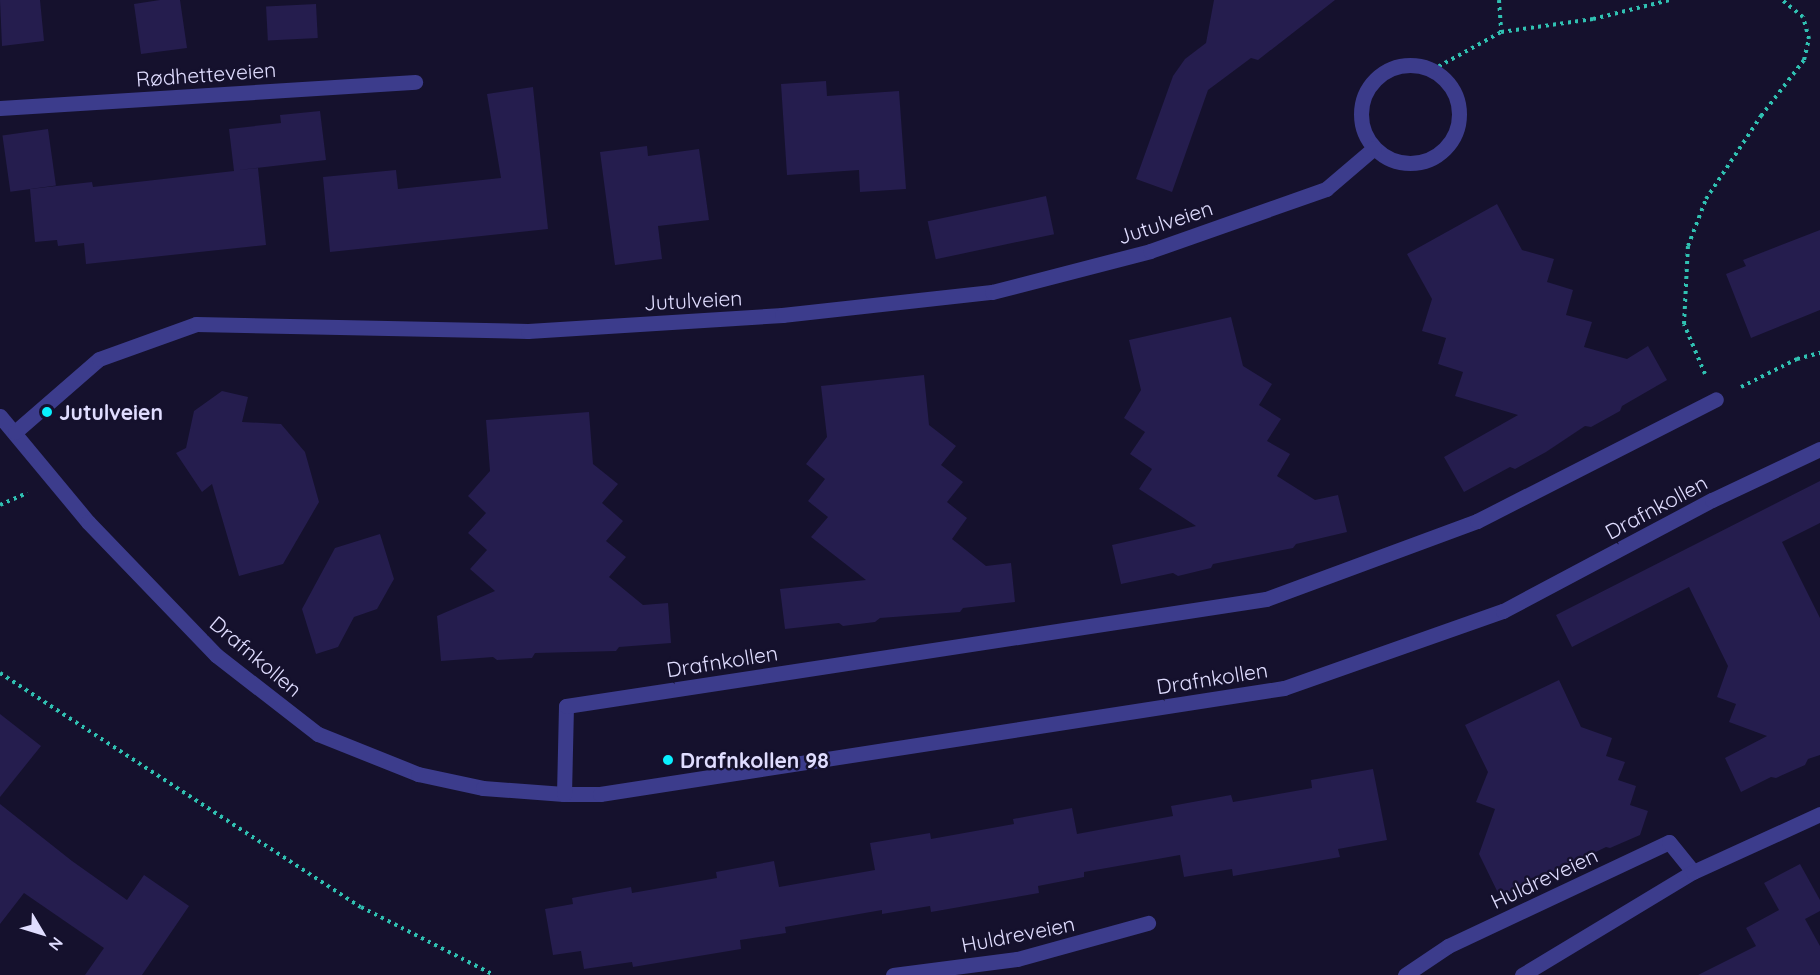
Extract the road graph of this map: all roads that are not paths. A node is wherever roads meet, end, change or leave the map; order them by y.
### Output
1 (415, 82) dead end
2 (0, 108) edge
3 (1374, 148) junction
4 (1716, 399) road end
5 (0, 416) edge
6 (15, 432) junction
7 (1820, 449) edge
8 (564, 794) junction
9 (1820, 814) edge
10 (1693, 872) junction
11 (1148, 923) dead end
12 (893, 975) edge
13 (1405, 975) edge
14 (1522, 975) edge

1 - 2 street, Rødhetteveien
3 - 3 street
3 - 6 street, Jutulveien
4 - 8 street, Drafnkollen
5 - 6 street, Drafnkollen
6 - 8 street, Drafnkollen
7 - 8 street, Drafnkollen
9 - 10 street
10 - 13 street, Huldreveien
10 - 14 street
11 - 12 street, Huldreveien

